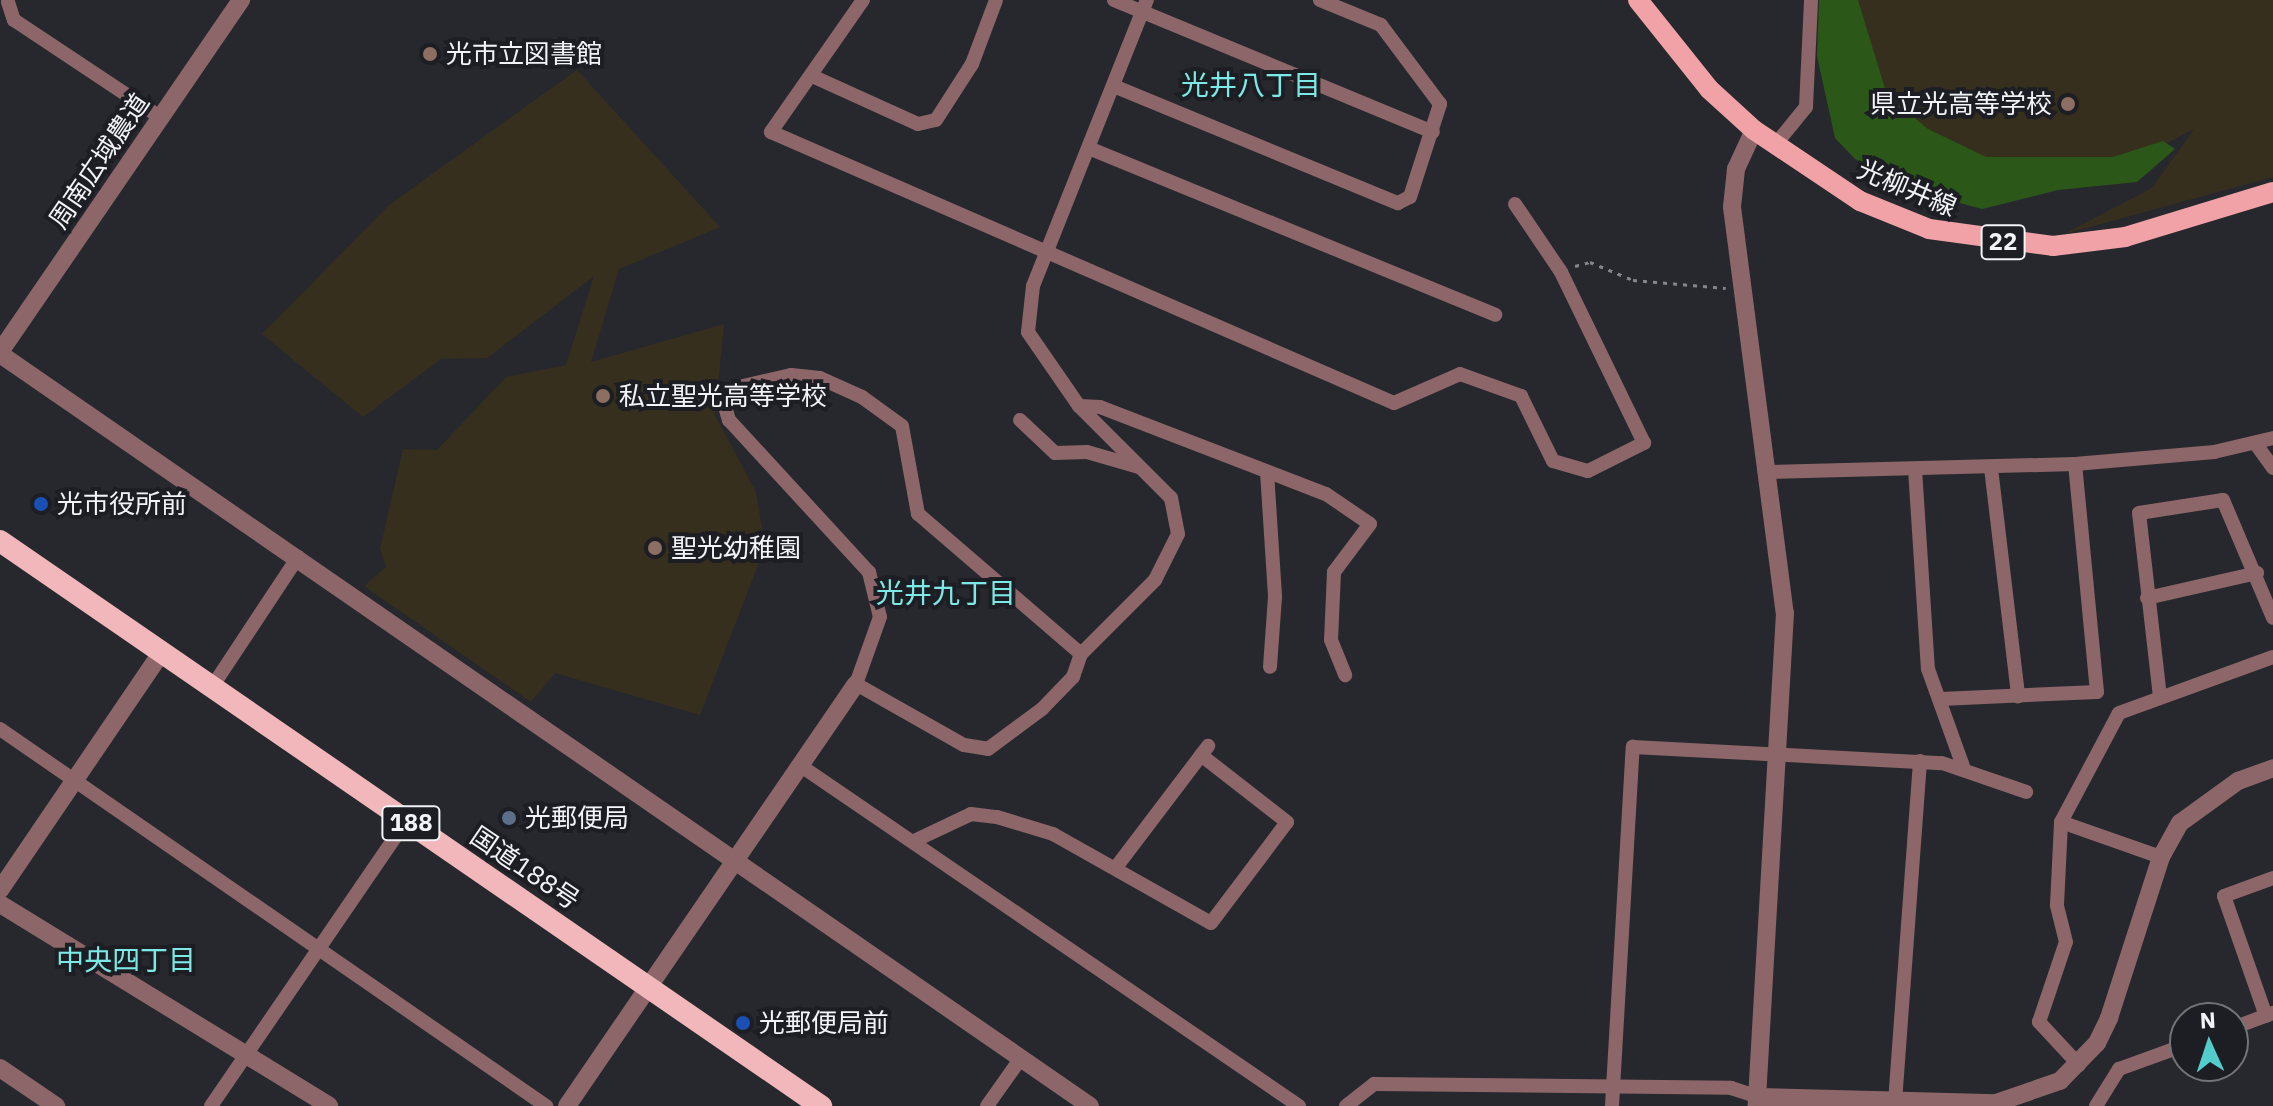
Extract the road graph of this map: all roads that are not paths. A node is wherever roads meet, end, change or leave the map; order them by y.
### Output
1 (241, 0) edge
2 (863, 0) edge
3 (996, 0) edge
4 (1114, 0) edge
5 (1320, 0) edge
6 (1811, 0) edge
7 (6, 2) edge
8 (1647, 3) edge
9 (1147, 7) edge
10 (812, 76) junction
11 (1116, 87) junction
12 (160, 117) junction
13 (1754, 130) junction
14 (1433, 132) junction
15 (1775, 145) junction
16 (1091, 149) junction
17 (2273, 192) edge
18 (1515, 204) dead end
19 (1047, 254) junction
20 (1495, 315) dead end
21 (0, 353) edge
22 (1079, 406) junction
23 (1020, 420) dead end
24 (2273, 438) edge
25 (2255, 443) junction
26 (2075, 464) junction
27 (1139, 467) junction
28 (1991, 468) junction
29 (2273, 468) edge
30 (1915, 469) junction
31 (1267, 472) junction
32 (1771, 472) junction
33 (0, 541) edge
34 (298, 557) junction
35 (2257, 573) junction
36 (2147, 598) junction
37 (2273, 618) edge
38 (161, 653) junction
39 (1081, 654) junction
40 (2273, 657) edge
41 (1270, 667) dead end
42 (1345, 675) dead end
43 (856, 684) junction
44 (212, 687) junction
45 (2018, 696) junction
46 (2160, 697) junction
47 (1941, 699) junction
48 (0, 729) edge
49 (1782, 755) junction
50 (1920, 761) junction
51 (801, 766) junction
52 (1963, 766) junction
53 (2273, 768) edge
54 (77, 783) junction
55 (2026, 792) dead end
56 (407, 820) junction
57 (2061, 822) junction
58 (914, 841) junction
59 (2161, 857) junction
60 (735, 859) junction
61 (1117, 866) junction
62 (2273, 878) edge
63 (0, 890) edge
64 (0, 904) edge
65 (319, 949) junction
66 (649, 986) junction
67 (2269, 1014) edge
68 (2249, 1022) edge
69 (2169, 1051) edge
70 (247, 1053) junction
71 (1021, 1058) junction
72 (2079, 1065) junction
73 (0, 1068) edge
74 (1616, 1087) junction
75 (1758, 1102) edge
76 (1895, 1102) junction
77 (56, 1106) edge
78 (211, 1106) edge
79 (329, 1106) edge
80 (546, 1106) edge
81 (567, 1106) edge
82 (821, 1106) edge
83 (987, 1106) edge
84 (1090, 1106) edge
85 (1299, 1106) edge
86 (1346, 1106) edge
87 (1612, 1106) edge
88 (2096, 1106) edge

1 - 12 street, 周南広域農道
2 - 10 street
3 - 10 street
4 - 9 street
5 - 14 street
6 - 15 street
7 - 12 street
8 - 13 main road, 光柳井線 / 22
9 - 11 street
9 - 14 street
10 - 19 street
11 - 14 street
11 - 16 street
12 - 21 street, 周南広域農道
13 - 15 main road, 光柳井線 / 22
13 - 32 street
15 - 17 main road, 光柳井線 / 22
16 - 19 street
16 - 20 street
18 - 19 street
19 - 22 street
21 - 34 street
22 - 27 street
22 - 31 street
23 - 27 street
24 - 25 street
25 - 26 street
25 - 29 street
26 - 28 street
26 - 45 street
27 - 39 street
28 - 30 street
28 - 45 street
30 - 32 street
30 - 47 street
31 - 41 street
31 - 42 street
32 - 49 street
33 - 38 highway, 国道188号 / 188
34 - 44 street
34 - 60 street
35 - 36 street
35 - 36 street
35 - 37 street
36 - 46 street
38 - 44 highway, 国道188号 / 188
38 - 54 street
39 - 43 street
39 - 43 street
40 - 46 street
43 - 51 street
44 - 56 highway, 国道188号 / 188
45 - 47 street
46 - 57 street
47 - 52 street
48 - 54 street
49 - 50 street
49 - 74 street
49 - 75 street
50 - 52 street
50 - 76 street
51 - 58 street
51 - 60 street
52 - 55 street
53 - 59 street
54 - 63 street
54 - 65 street
56 - 65 street
56 - 66 highway, 国道188号 / 188
57 - 59 street
57 - 72 street
58 - 61 street
58 - 85 street
59 - 72 street
60 - 66 street
60 - 71 street
61 - 61 street
62 - 67 street
64 - 70 street
65 - 70 street
65 - 80 street
66 - 81 street
66 - 82 highway, 国道188号 / 188
67 - 68 street
69 - 88 street
70 - 78 street
70 - 79 street
71 - 83 street
71 - 84 street
72 - 76 street
73 - 77 street
74 - 75 street
74 - 86 street
74 - 87 street
75 - 76 street

